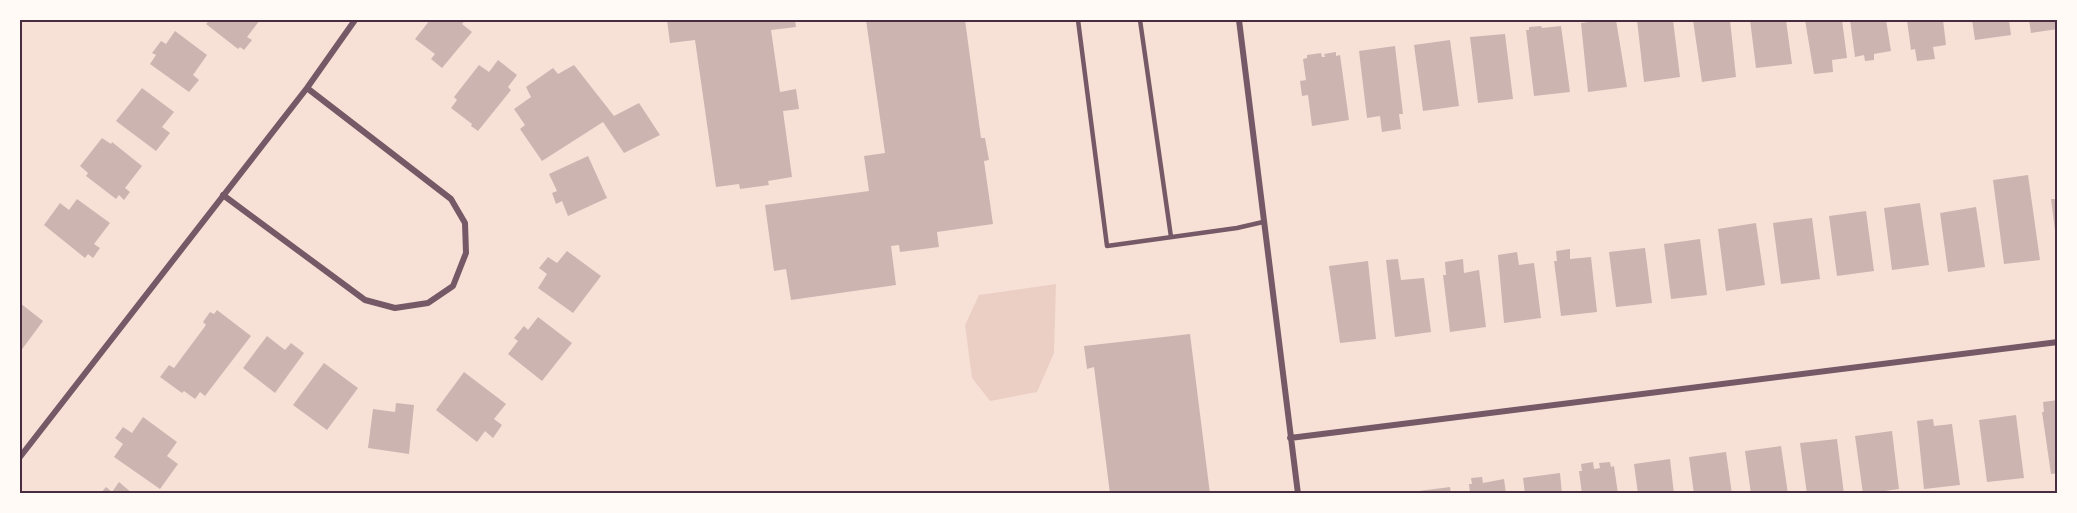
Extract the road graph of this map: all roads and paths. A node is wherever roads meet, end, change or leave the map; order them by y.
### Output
1 (355, 20) edge
2 (1078, 20) edge
3 (1140, 20) edge
4 (1239, 20) edge
5 (307, 88) junction
6 (223, 195) junction
7 (1263, 222) junction
8 (1171, 237) junction
9 (2058, 342) edge
10 (1290, 438) junction
11 (20, 457) edge
12 (1298, 494) edge

1 - 5 street
2 - 8 lane
3 - 8 lane
4 - 7 street
5 - 6 street
5 - 6 street
6 - 11 street
7 - 8 lane
7 - 10 street
9 - 10 street
10 - 12 street

